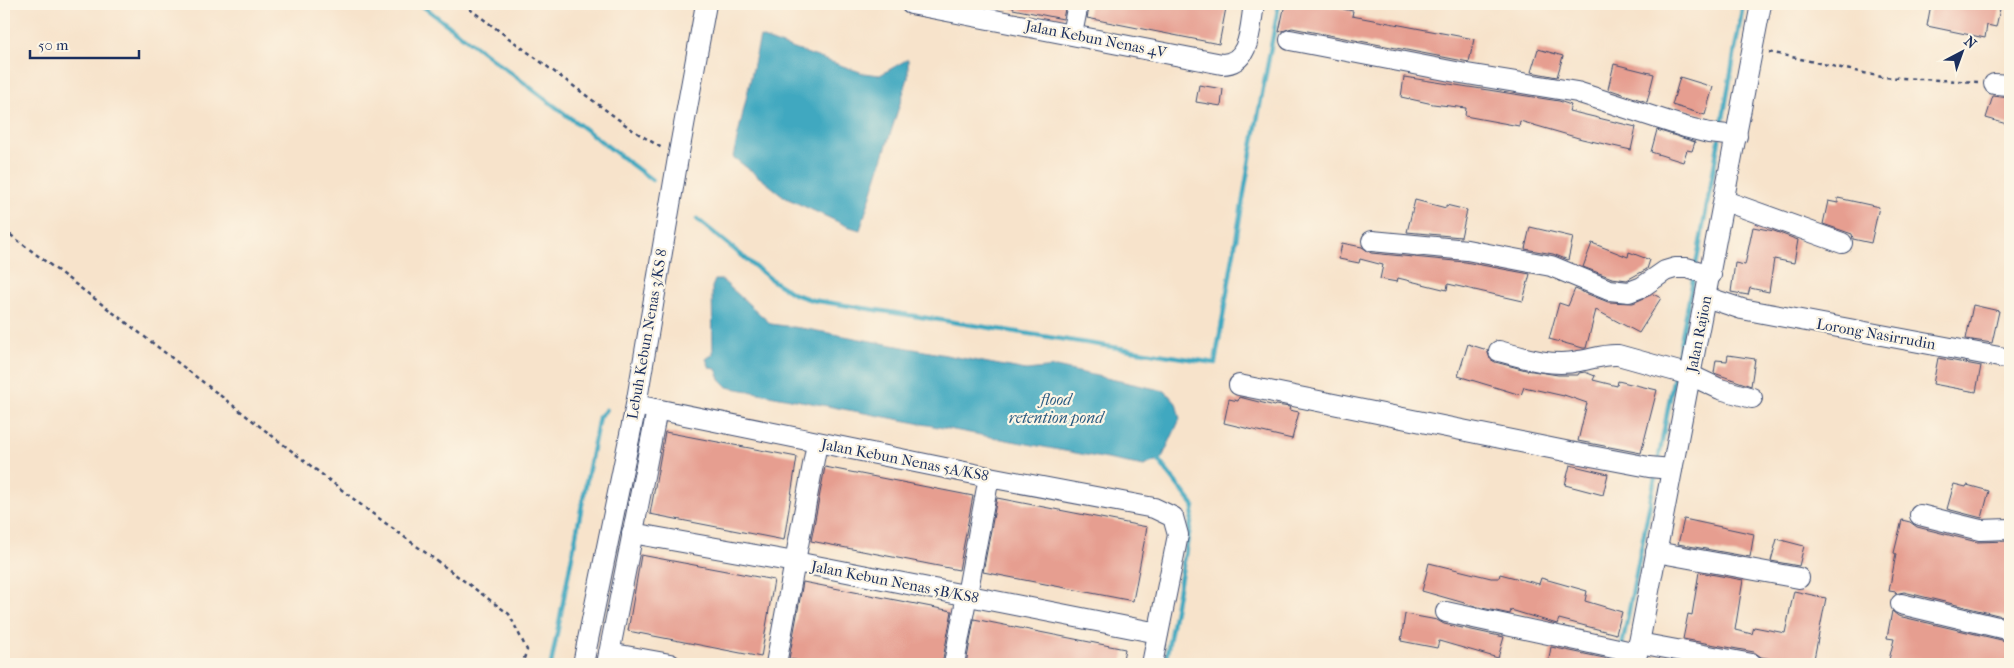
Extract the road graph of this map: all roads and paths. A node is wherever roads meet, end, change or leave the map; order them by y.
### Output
1 (463, 4) edge
2 (706, 4) edge
3 (911, 4) edge
4 (1078, 4) edge
5 (1254, 4) edge
6 (1761, 4) edge
7 (1072, 34) junction
8 (1290, 40) dead end
9 (1753, 49) junction
10 (2002, 85) edge
11 (1725, 135) junction
12 (678, 158) junction
13 (1725, 201) junction
14 (4, 230) edge
15 (1372, 242) dead end
16 (1842, 243) dead end
17 (1701, 272) junction
18 (1724, 303) junction
19 (1499, 351) dead end
20 (2010, 359) edge
21 (1680, 373) junction
22 (1239, 385) dead end
23 (1752, 398) dead end
24 (636, 405) junction
25 (657, 410) junction
26 (817, 443) junction
27 (1662, 468) junction
28 (989, 477) junction
29 (1920, 515) dead end
30 (2010, 529) edge
31 (632, 533) junction
32 (1667, 554) junction
33 (795, 562) junction
34 (1800, 578) dead end
35 (967, 596) junction
36 (1901, 604) dead end
37 (1446, 612) dead end
38 (2010, 630) edge
39 (1158, 633) junction
40 (1631, 652) edge
41 (608, 659) edge
42 (522, 664) edge
43 (584, 664) edge
44 (670, 664) edge
45 (776, 664) edge
46 (954, 664) edge
47 (1152, 664) edge
48 (1752, 664) edge

1 - 12 path
2 - 12 street, Lebuh Kebun Nenas 3/KS 8
3 - 7 street, Jalan Kebun Nenas 4V
4 - 7 street
5 - 7 street, Jalan Kebun Nenas 4V
6 - 9 street, Jalan Rajion
8 - 11 street
9 - 10 path
9 - 11 street, Jalan Rajion
11 - 13 street, Jalan Rajion
12 - 24 street, Lebuh Kebun Nenas 3/KS 8
13 - 16 street
13 - 17 street, Jalan Rajion
14 - 42 path
15 - 17 street
17 - 18 street, Jalan Rajion
18 - 20 street, Lorong Nasirrudin
18 - 21 street, Jalan Rajion
19 - 21 street
21 - 23 street
21 - 27 street, Jalan Rajion
22 - 27 street
24 - 25 street, Jalan Kebun Nenas 5A/KS8
24 - 43 street, Lebuh Kebun Nenas 3/KS 8
25 - 26 street, Jalan Kebun Nenas 5A/KS8
25 - 31 street
26 - 28 street, Jalan Kebun Nenas 5A/KS8
26 - 33 street
27 - 32 street, Jalan Rajion
28 - 35 street
28 - 39 street, Jalan Kebun Nenas 5A/KS8
29 - 30 street
31 - 33 street, Jalan Kebun Nenas 5B/KS8
31 - 41 street
32 - 34 street
32 - 40 street, Jalan Rajion
33 - 35 street, Jalan Kebun Nenas 5B/KS8
33 - 45 street
35 - 39 street, Jalan Kebun Nenas 5B/KS8
35 - 46 street
36 - 38 street
37 - 40 street
39 - 47 street
40 - 48 street
41 - 44 street

